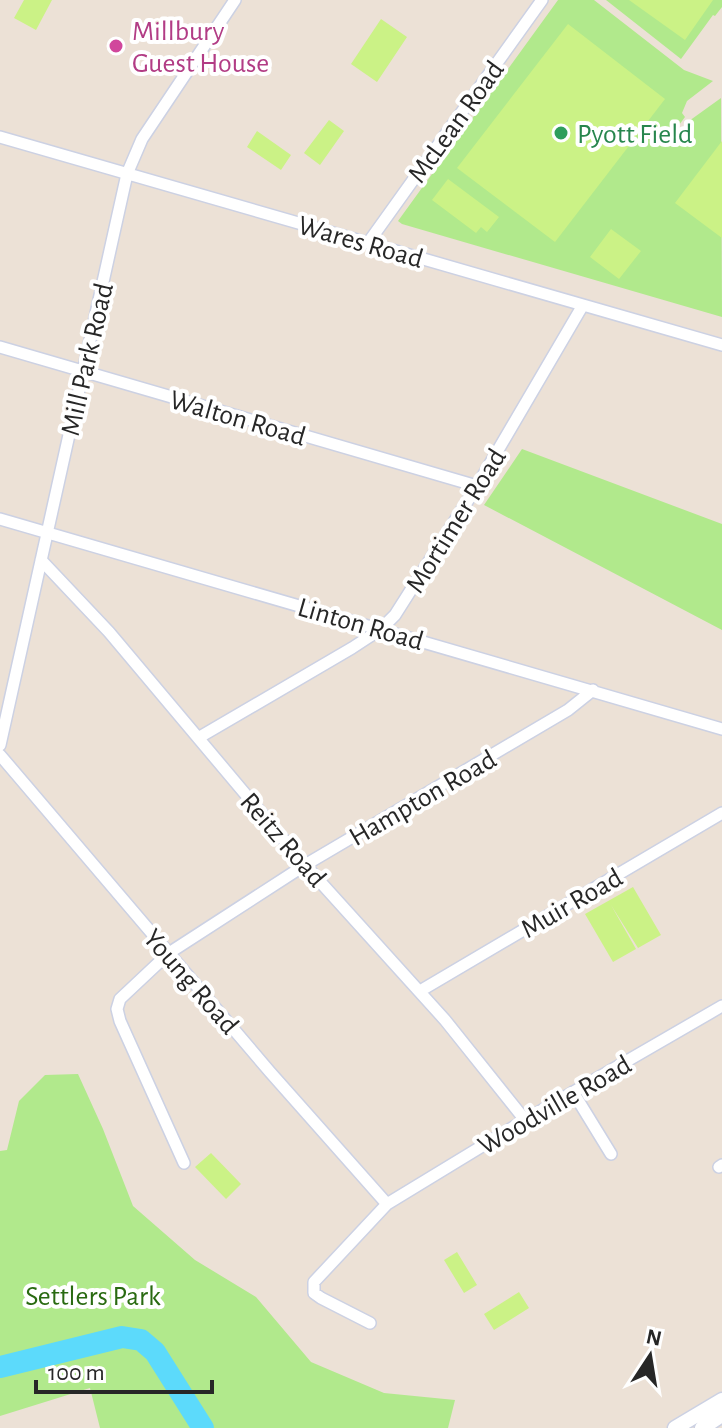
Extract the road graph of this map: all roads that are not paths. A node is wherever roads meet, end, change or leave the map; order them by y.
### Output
1 (235, 0) edge
2 (542, 0) edge
3 (0, 137) edge
4 (127, 174) junction
5 (368, 243) junction
6 (583, 305) junction
7 (722, 345) edge
8 (0, 347) edge
9 (83, 372) junction
10 (477, 486) junction
11 (0, 519) edge
12 (47, 532) junction
13 (41, 560) junction
14 (381, 629) junction
15 (593, 690) junction
16 (722, 729) edge
17 (198, 738) junction
18 (0, 745) edge
19 (0, 755) edge
20 (722, 813) edge
21 (305, 865) junction
22 (169, 953) junction
23 (420, 991) junction
24 (722, 1006) edge
25 (573, 1092) junction
26 (525, 1120) junction
27 (611, 1154) dead end
28 (184, 1163) dead end
29 (387, 1204) junction
30 (370, 1323) dead end
31 (722, 1400) edge
32 (722, 1415) edge
33 (675, 1428) edge
34 (702, 1428) edge

1 - 4 street, Mill Park Road
2 - 5 street, McLean Road
3 - 4 street, Wares Road
4 - 5 street, Wares Road
4 - 9 street, Mill Park Road
5 - 6 street, Wares Road
6 - 7 street, Wares Road
6 - 10 street, Mortimer Road
8 - 9 street, Walton Road
9 - 10 street, Walton Road
9 - 12 street, Mill Park Road
10 - 14 street, Mortimer Road
11 - 12 street, Linton Road
12 - 13 street, Mill Park Road
12 - 14 street, Linton Road
13 - 17 street, Reitz Road
13 - 18 street, Mill Park Road
14 - 15 street, Linton Road
14 - 17 street, Mortimer Road
15 - 16 street, Linton Road
15 - 21 street, Hampton Road
17 - 21 street, Reitz Road
19 - 22 street, Young Road
20 - 23 street, Muir Road
21 - 22 street, Hampton Road
21 - 23 street, Reitz Road
22 - 28 street, Hampton Road
22 - 29 street, Young Road
23 - 26 street, Reitz Road
24 - 25 street, Woodville Road
25 - 26 street, Woodville Road
25 - 27 street
26 - 29 street, Woodville Road
29 - 30 street, Woodville Road
31 - 33 main road
32 - 34 main road

